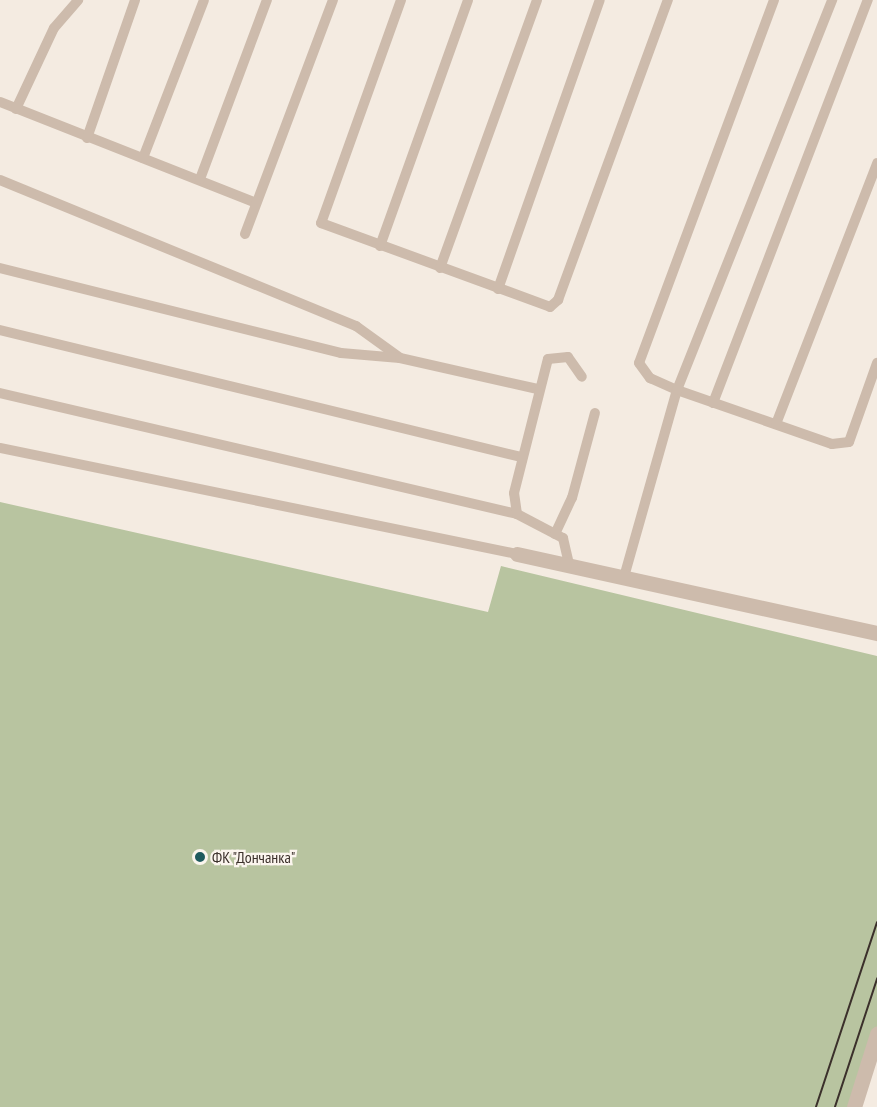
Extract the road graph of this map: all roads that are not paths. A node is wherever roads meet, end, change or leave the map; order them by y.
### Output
1 (78, 0) edge
2 (135, 0) edge
3 (204, 0) edge
4 (267, 0) edge
5 (333, 0) edge
6 (401, 0) edge
7 (468, 0) edge
8 (537, 0) edge
9 (600, 0) edge
10 (668, 0) edge
11 (774, 0) edge
12 (832, 0) edge
13 (868, 0) edge
14 (0, 102) edge
15 (16, 109) junction
16 (87, 138) junction
17 (143, 158) junction
18 (877, 163) edge
19 (0, 180) edge
20 (200, 180) junction
21 (256, 203) junction
22 (244, 234) dead end
23 (380, 246) junction
24 (0, 268) edge
25 (441, 268) junction
26 (498, 289) junction
27 (0, 330) edge
28 (400, 358) junction
29 (877, 363) edge
30 (582, 377) dead end
31 (538, 389) junction
32 (677, 390) junction
33 (0, 393) edge
34 (713, 403) junction
35 (595, 413) dead end
36 (776, 424) junction
37 (0, 448) edge
38 (521, 457) junction
39 (517, 514) junction
40 (555, 534) junction
41 (517, 554) joint
42 (569, 565) junction
43 (624, 577) junction
44 (877, 633) edge
45 (877, 1034) edge
46 (854, 1107) edge

1 - 15 lane
2 - 16 lane
3 - 17 lane
4 - 20 lane
5 - 21 lane
6 - 23 lane
7 - 23 lane
8 - 25 lane
9 - 26 lane
10 - 26 lane
11 - 32 lane
12 - 32 lane
13 - 34 lane
14 - 15 lane
15 - 16 lane
16 - 17 lane
17 - 20 lane
18 - 36 lane
19 - 28 lane
20 - 21 lane
21 - 22 lane
23 - 25 lane
24 - 28 lane
25 - 26 lane
27 - 38 lane
28 - 31 lane
29 - 36 lane
30 - 31 lane
31 - 38 lane
32 - 34 lane
32 - 43 lane
33 - 39 lane
34 - 36 lane
35 - 40 lane
37 - 41 lane
38 - 39 lane
39 - 40 lane
40 - 42 lane
41 - 42 street
42 - 43 street
43 - 44 street
45 - 46 street

